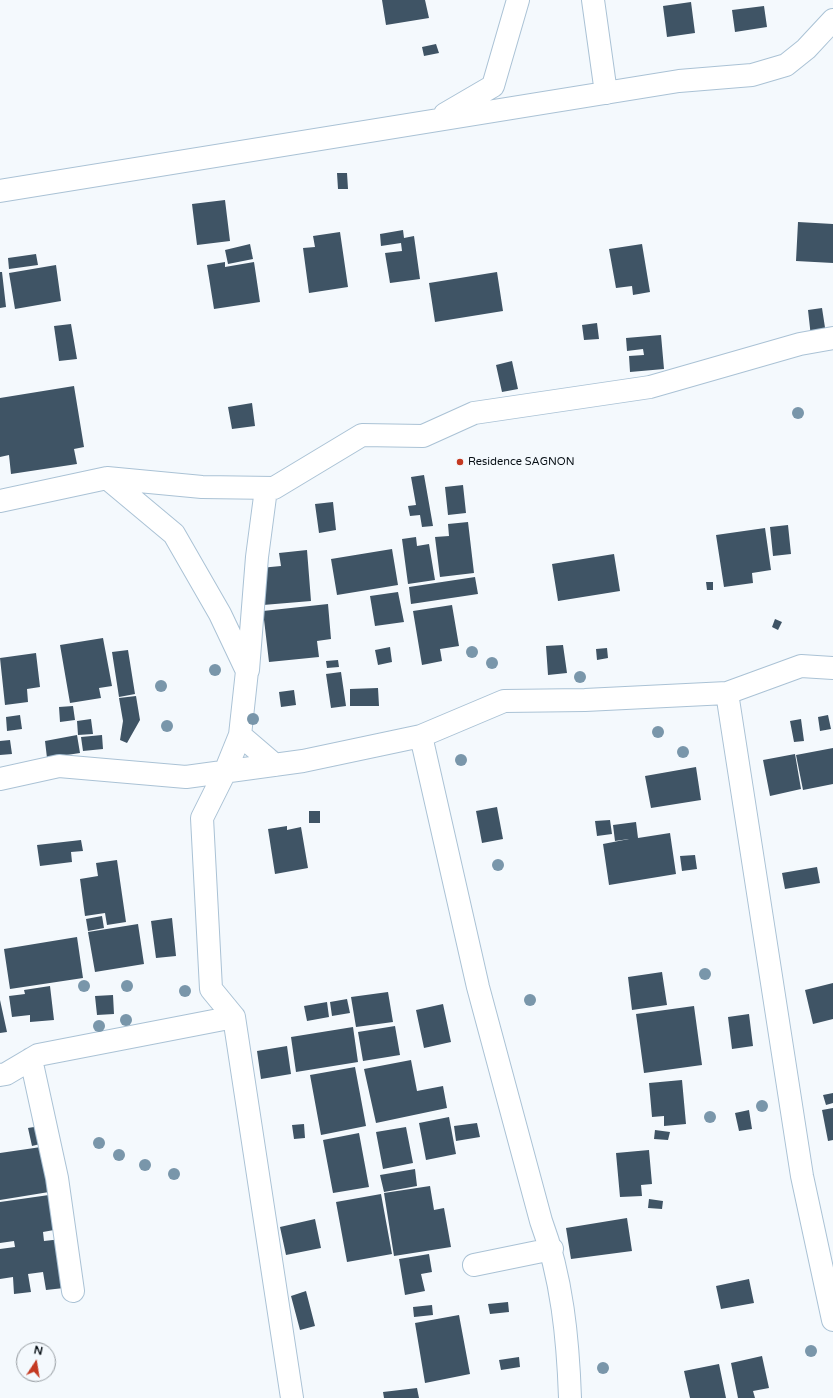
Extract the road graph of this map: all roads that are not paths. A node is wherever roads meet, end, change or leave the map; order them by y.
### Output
1 (518, 0) edge
2 (594, 0) edge
3 (833, 20) edge
4 (833, 41) edge
5 (806, 49) junction
6 (606, 93) junction
7 (433, 121) junction
8 (0, 191) edge
9 (833, 338) edge
10 (107, 478) junction
11 (266, 489) junction
12 (0, 501) edge
13 (833, 668) edge
14 (248, 671) junction
15 (727, 693) junction
16 (240, 735) junction
17 (421, 736) junction
18 (275, 765) junction
19 (225, 772) junction
20 (0, 780) edge
21 (234, 1017) junction
22 (31, 1059) junction
23 (0, 1075) edge
24 (552, 1249) junction
25 (474, 1264) dead end
26 (73, 1290) dead end
27 (833, 1320) edge
28 (292, 1398) edge
29 (570, 1398) edge

1 - 7 street
2 - 6 street
3 - 5 street
4 - 5 street
5 - 6 street
6 - 7 street
7 - 8 street
9 - 11 street
10 - 11 street
10 - 12 street
10 - 14 street
11 - 14 street
13 - 15 street
14 - 16 street
15 - 17 street
15 - 27 street
16 - 18 street
16 - 19 street
17 - 18 street
17 - 24 street
18 - 19 street
19 - 20 street
19 - 21 street
21 - 22 street
21 - 28 street
22 - 23 street
22 - 26 street
24 - 25 street
24 - 29 street

